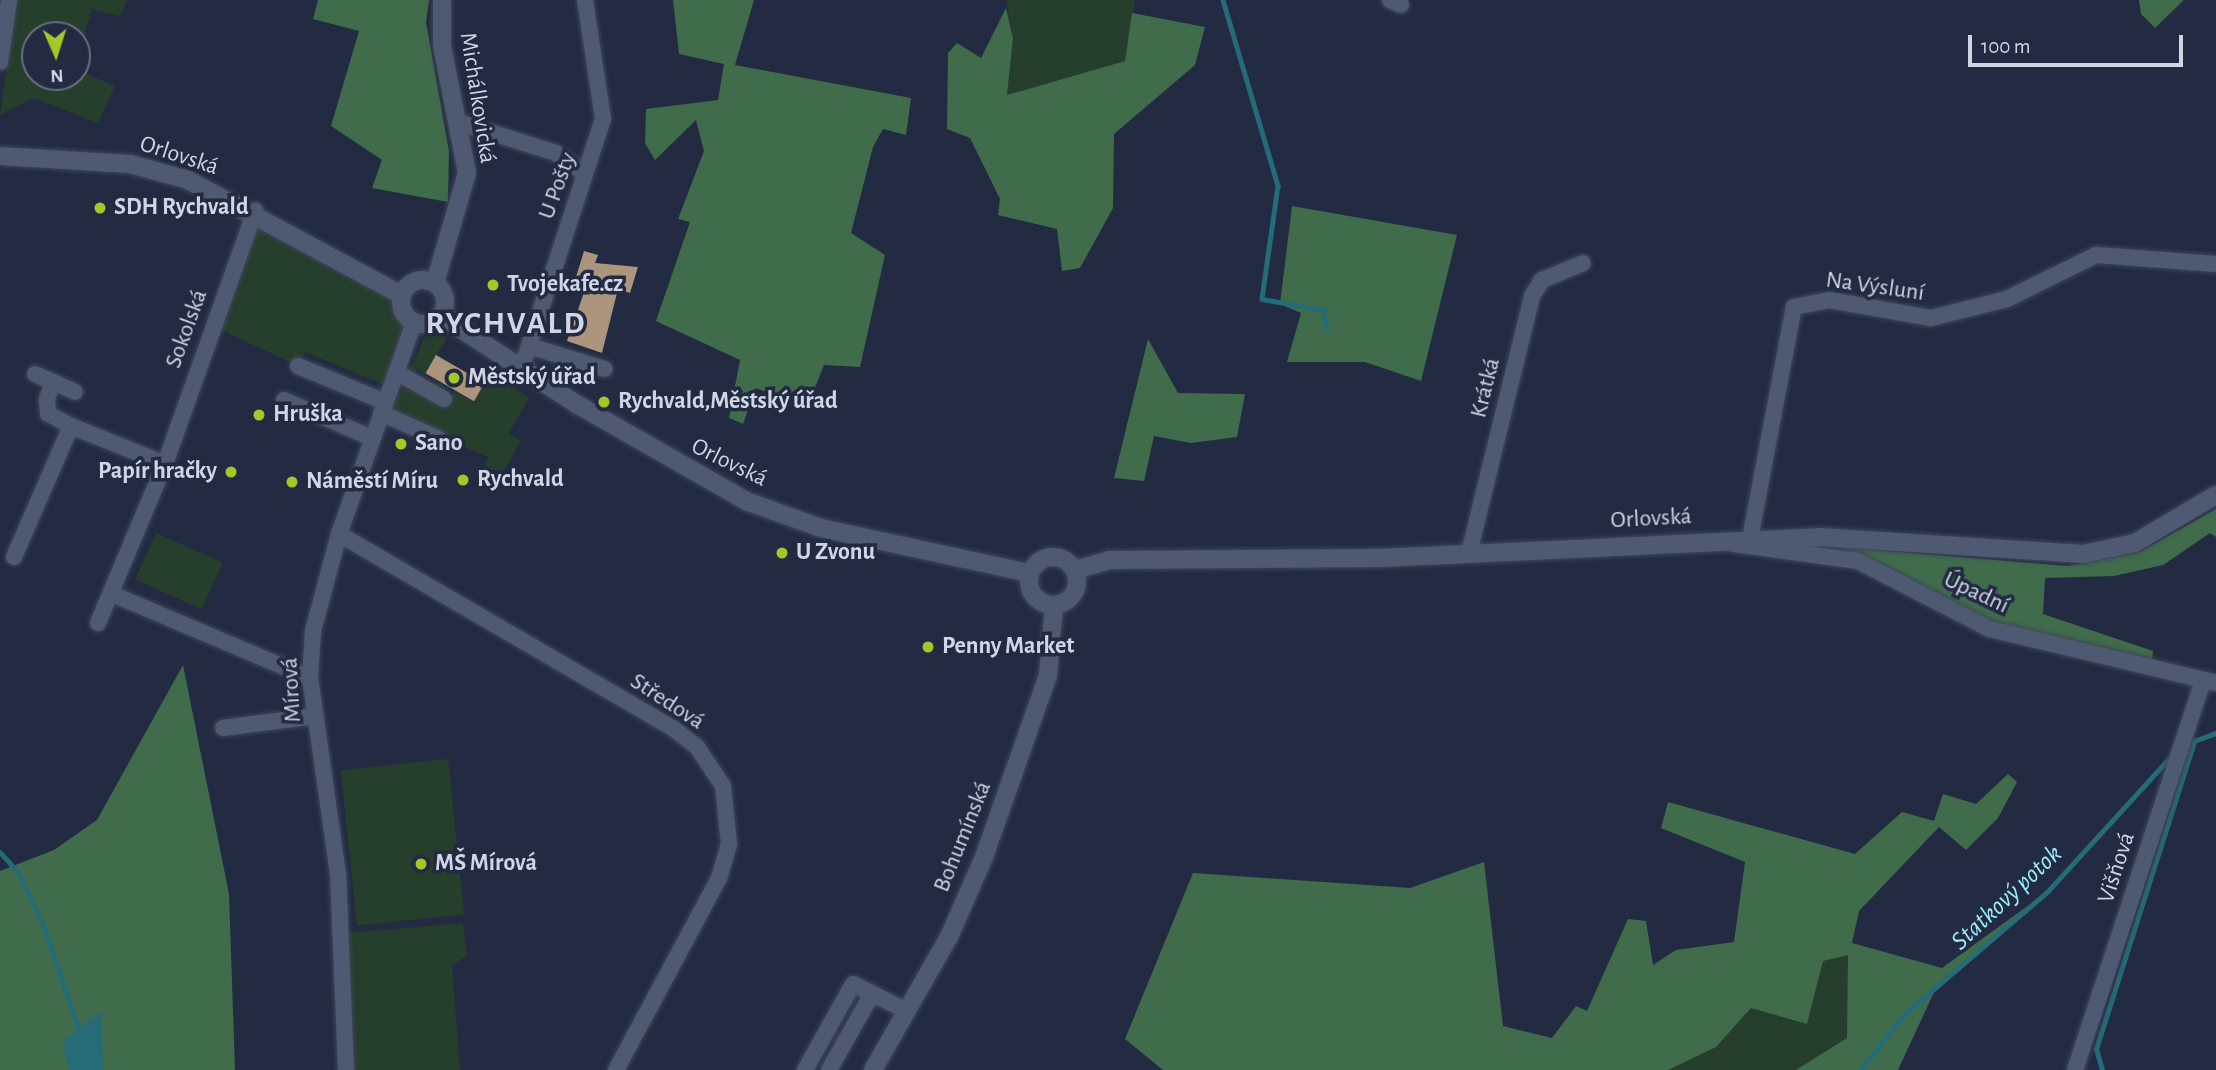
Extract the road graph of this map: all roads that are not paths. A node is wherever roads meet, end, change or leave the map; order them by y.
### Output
1 (9, 0) edge
2 (442, 0) edge
3 (586, 6) edge
4 (0, 62) edge
5 (461, 123) junction
6 (0, 156) edge
7 (584, 173) junction
8 (255, 211) junction
9 (1583, 263) dead end
10 (2216, 264) edge
11 (435, 283) junction
12 (402, 295) junction
13 (441, 316) junction
14 (414, 322) junction
15 (529, 345) junction
16 (298, 366) dead end
17 (605, 369) dead end
18 (521, 370) junction
19 (396, 372) junction
20 (34, 374) dead end
21 (53, 382) junction
22 (75, 392) dead end
23 (444, 399) dead end
24 (284, 400) dead end
25 (383, 407) junction
26 (71, 426) junction
27 (372, 438) junction
28 (439, 439) dead end
29 (165, 464) junction
30 (2216, 495) edge
31 (339, 534) junction
32 (1750, 539) junction
33 (1722, 540) junction
34 (1469, 553) junction
35 (14, 557) dead end
36 (1075, 570) junction
37 (1030, 573) junction
38 (112, 594) junction
39 (1054, 606) junction
40 (98, 623) dead end
41 (310, 678) junction
42 (2210, 681) edge
43 (315, 716) junction
44 (223, 728) dead end
45 (872, 994) junction
46 (906, 1011) junction
47 (346, 1070) edge
48 (616, 1070) edge
49 (805, 1070) edge
50 (829, 1070) edge
51 (873, 1070) edge
52 (2075, 1070) edge

1 - 4 street
2 - 5 main road, Michálkovická
3 - 7 street, U Pošty
5 - 7 street
5 - 11 main road, Michálkovická
6 - 8 main road, Orlovská
7 - 15 street, U Pošty
8 - 12 main road, Orlovská
8 - 29 street, Sokolská
9 - 34 street, Krátká
10 - 32 street, Na Výsluní
11 - 12 main road
11 - 13 main road
12 - 14 main road
13 - 14 main road
13 - 18 main road, Orlovská
14 - 19 street, Mírová
15 - 17 street
15 - 18 street, U Pošty
16 - 25 street
18 - 37 main road, Orlovská
19 - 23 street
19 - 25 street, Mírová
20 - 21 street
21 - 22 street
21 - 26 street
24 - 27 street
25 - 27 street, Mírová
25 - 28 street
26 - 29 street
26 - 35 street
27 - 31 street, Mírová
29 - 38 street, Sokolská
30 - 32 main road, Orlovská
31 - 41 street, Mírová
31 - 48 street, Středová
32 - 33 main road, Orlovská
33 - 34 main road, Orlovská
33 - 42 street, Úpadní
34 - 36 main road, Orlovská
36 - 37 main road
36 - 39 main road
37 - 39 main road
38 - 40 street, Sokolská
38 - 41 street
39 - 46 main road, Bohumínská
41 - 43 street, Mírová
42 - 52 street, Višňová
43 - 44 street
43 - 47 street, Mírová
45 - 46 street
45 - 49 street
45 - 50 street
46 - 51 main road, Bohumínská

